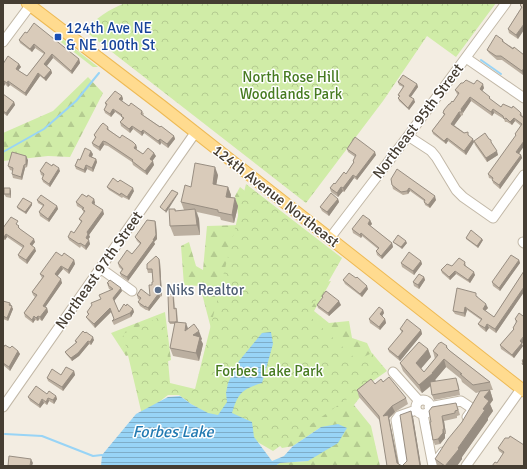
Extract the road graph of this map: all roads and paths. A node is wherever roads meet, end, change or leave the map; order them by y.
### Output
1 (506, 3) edge
2 (30, 4) edge
3 (3, 42) edge
4 (466, 58) junction
5 (524, 98) edge
6 (195, 133) junction
7 (408, 136) junction
8 (524, 175) edge
9 (330, 238) junction
10 (100, 268) junction
11 (132, 291) dead end
12 (393, 372) dead end
13 (522, 390) edge
14 (3, 407) edge
15 (420, 408) junction
16 (461, 427) edge
17 (448, 445) edge
18 (404, 466) edge
19 (433, 466) edge
20 (466, 466) edge

1 - 4 street, Northeast 95th Street
2 - 3 street
2 - 6 main road, 124th Avenue Northeast
4 - 5 street
4 - 7 street, Northeast 95th Street
6 - 9 main road, 124th Avenue Northeast
6 - 10 street, Northeast 97th Street
7 - 8 street
7 - 9 street, Northeast 95th Street
9 - 13 main road, 124th Avenue Northeast
10 - 11 street
10 - 14 street, Northeast 97th Street
12 - 15 street
13 - 20 street
15 - 16 street
15 - 18 street
15 - 19 street
17 - 19 street

